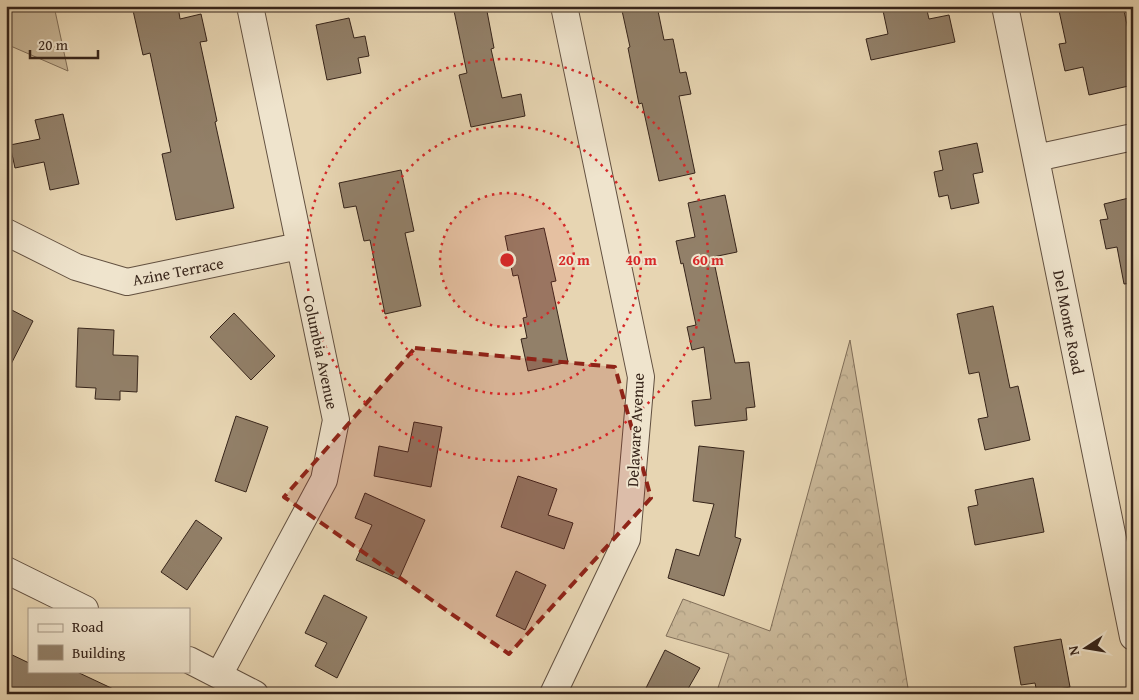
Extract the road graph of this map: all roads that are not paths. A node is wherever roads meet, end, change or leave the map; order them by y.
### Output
1 (250, 6) edge
2 (564, 6) edge
3 (1005, 6) edge
4 (1133, 137) edge
5 (1036, 158) junction
6 (6, 232) edge
7 (299, 246) junction
8 (6, 570) edge
9 (83, 608) edge
10 (1133, 637) edge
11 (190, 660) edge
12 (219, 675) junction
13 (255, 694) edge
14 (553, 694) edge

1 - 7 street, Columbia Avenue
2 - 14 street, Delaware Avenue
3 - 5 street, Del Monte Road
4 - 5 street
5 - 10 street, Del Monte Road
6 - 7 street, Azine Terrace
7 - 12 street, Columbia Avenue
8 - 9 street
11 - 12 street
12 - 13 street

